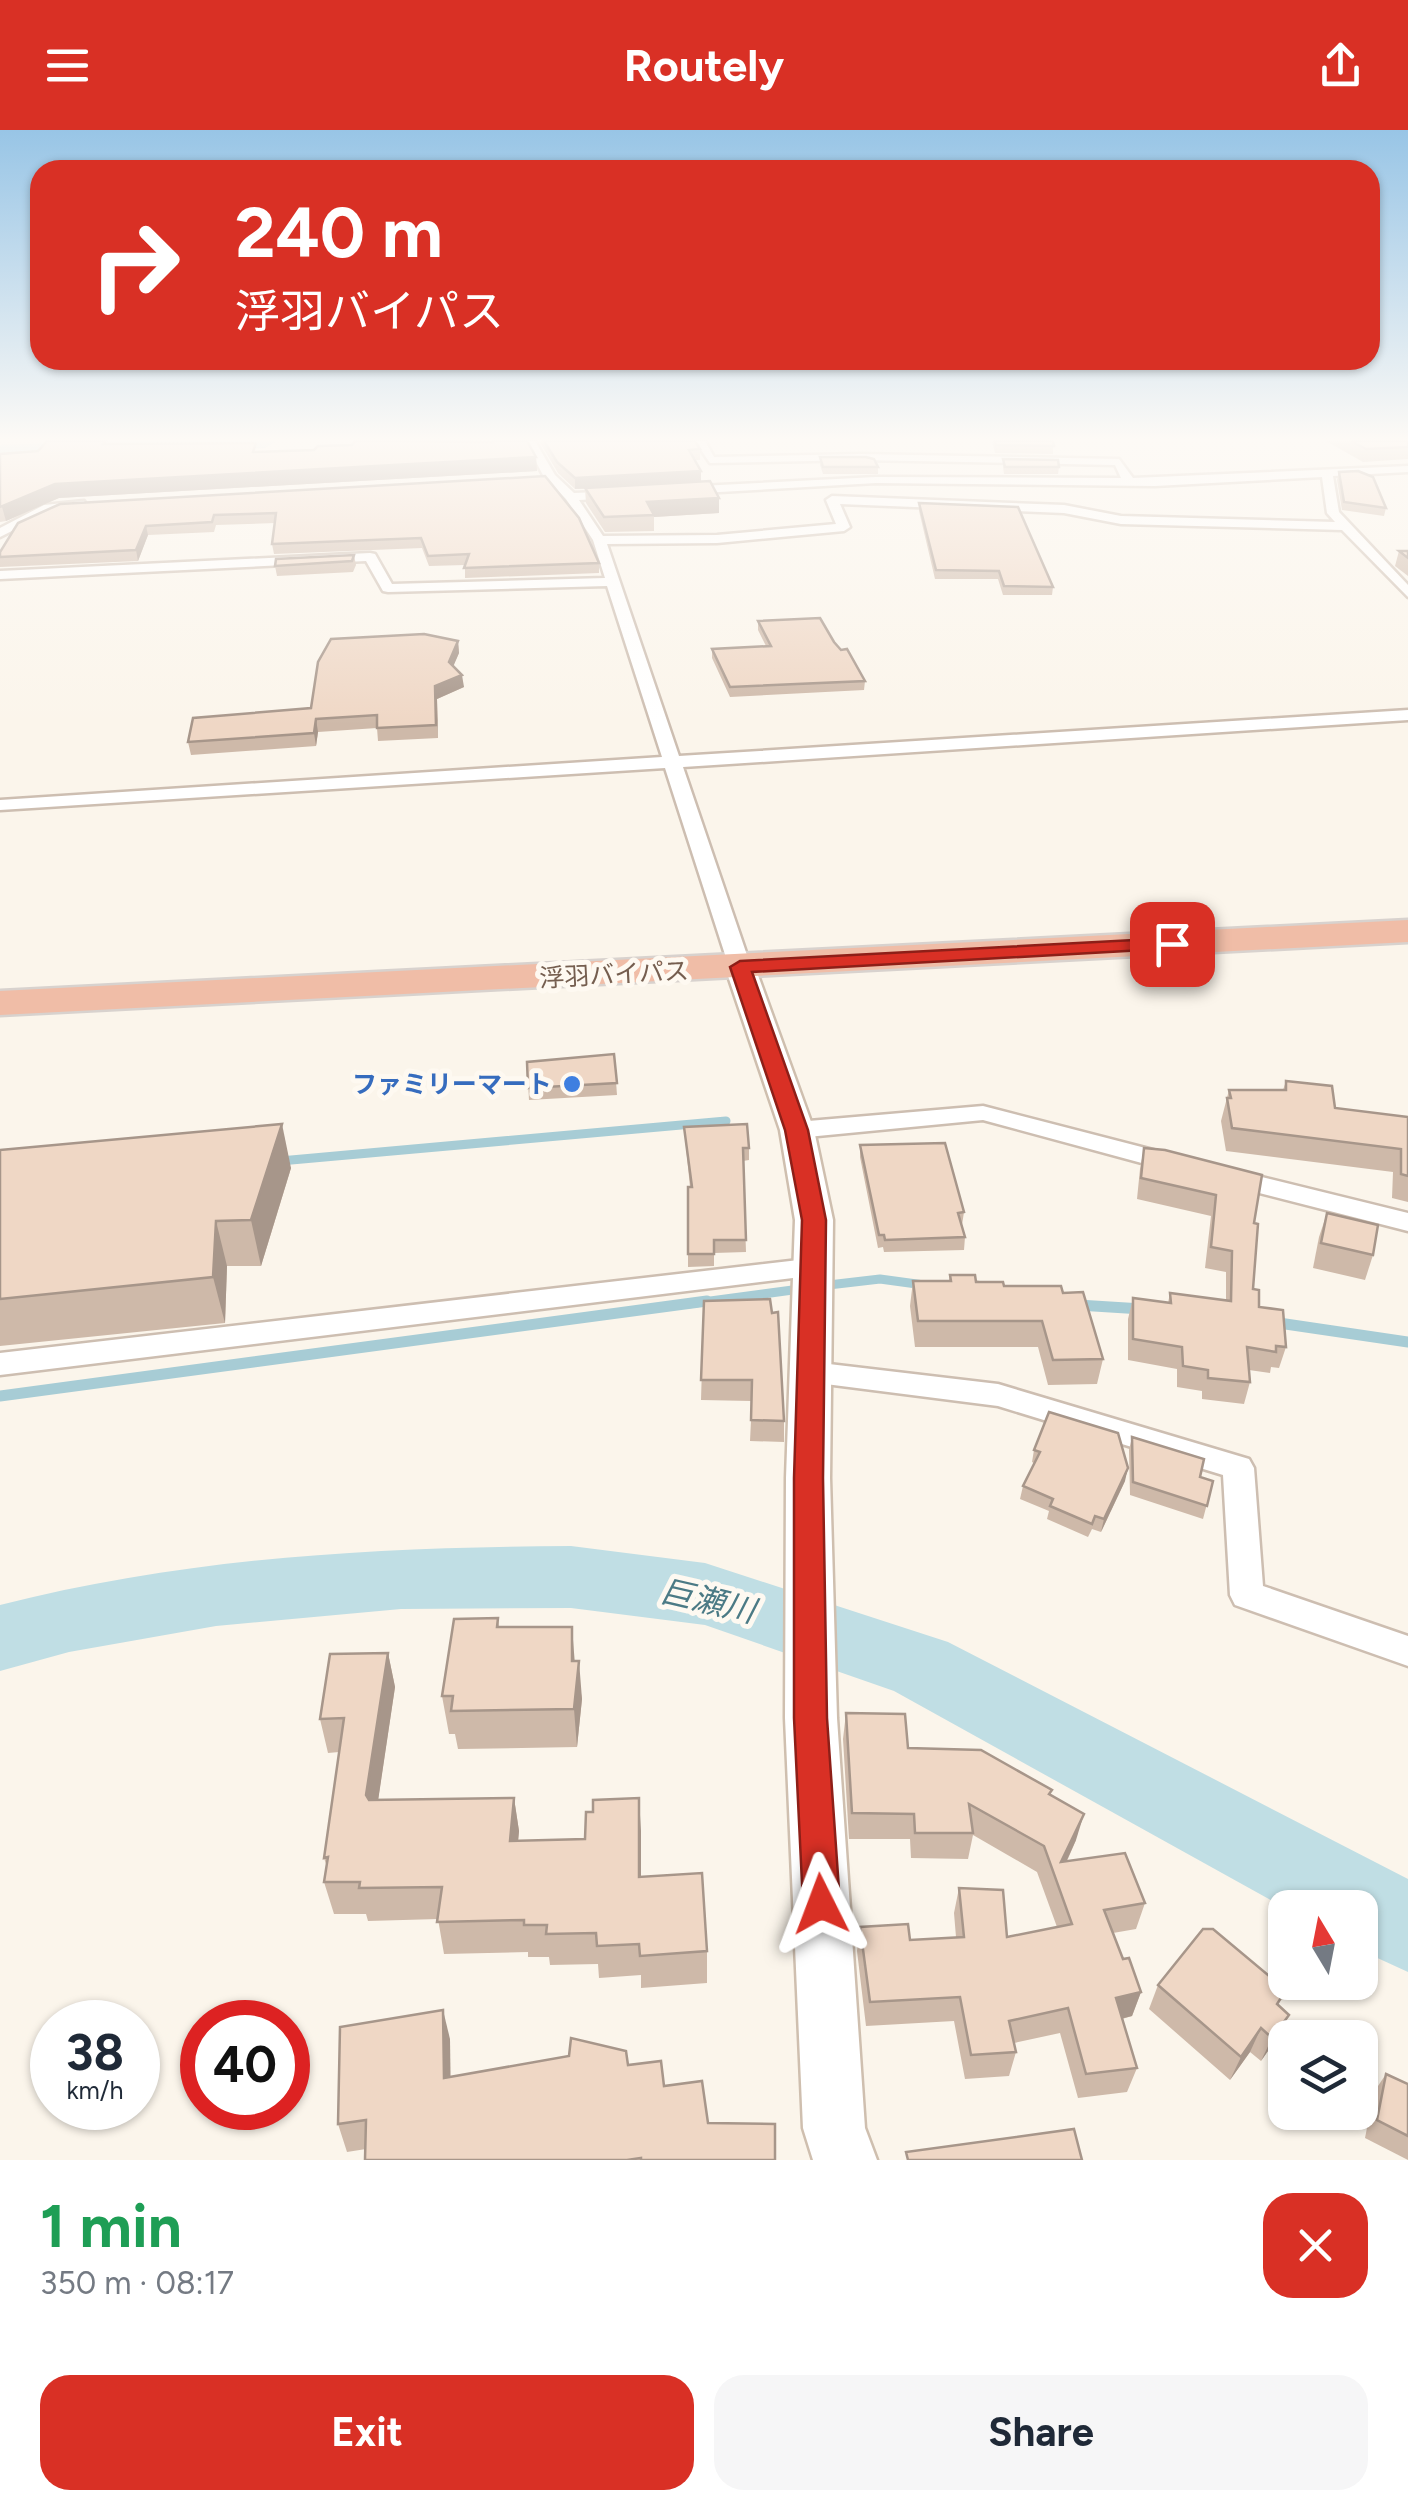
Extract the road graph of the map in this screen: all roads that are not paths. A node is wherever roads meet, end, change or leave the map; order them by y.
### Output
1 (596, 536) edge
2 (755, 536) edge
3 (1356, 536) edge
4 (599, 540) junction
5 (0, 576) edge
6 (611, 582) junction
7 (1408, 593) edge
8 (1408, 715) edge
9 (669, 762) junction
10 (0, 805) edge
11 (1408, 931) edge
12 (740, 967) junction
13 (0, 1003) edge
14 (796, 1130) junction
15 (1408, 1222) edge
16 (815, 1284) junction
17 (0, 1364) edge
18 (812, 1373) junction
19 (1408, 1651) edge
20 (845, 2160) edge

1 - 4 street
2 - 4 street
3 - 7 street
4 - 6 street
5 - 6 street
6 - 9 street
8 - 9 street
9 - 10 street
9 - 12 street
11 - 12 highway, 浮羽バイパス
12 - 13 highway, 浮羽バイパス
12 - 14 street
14 - 15 street
14 - 16 street
16 - 17 street
16 - 18 street
18 - 19 street
18 - 20 street

